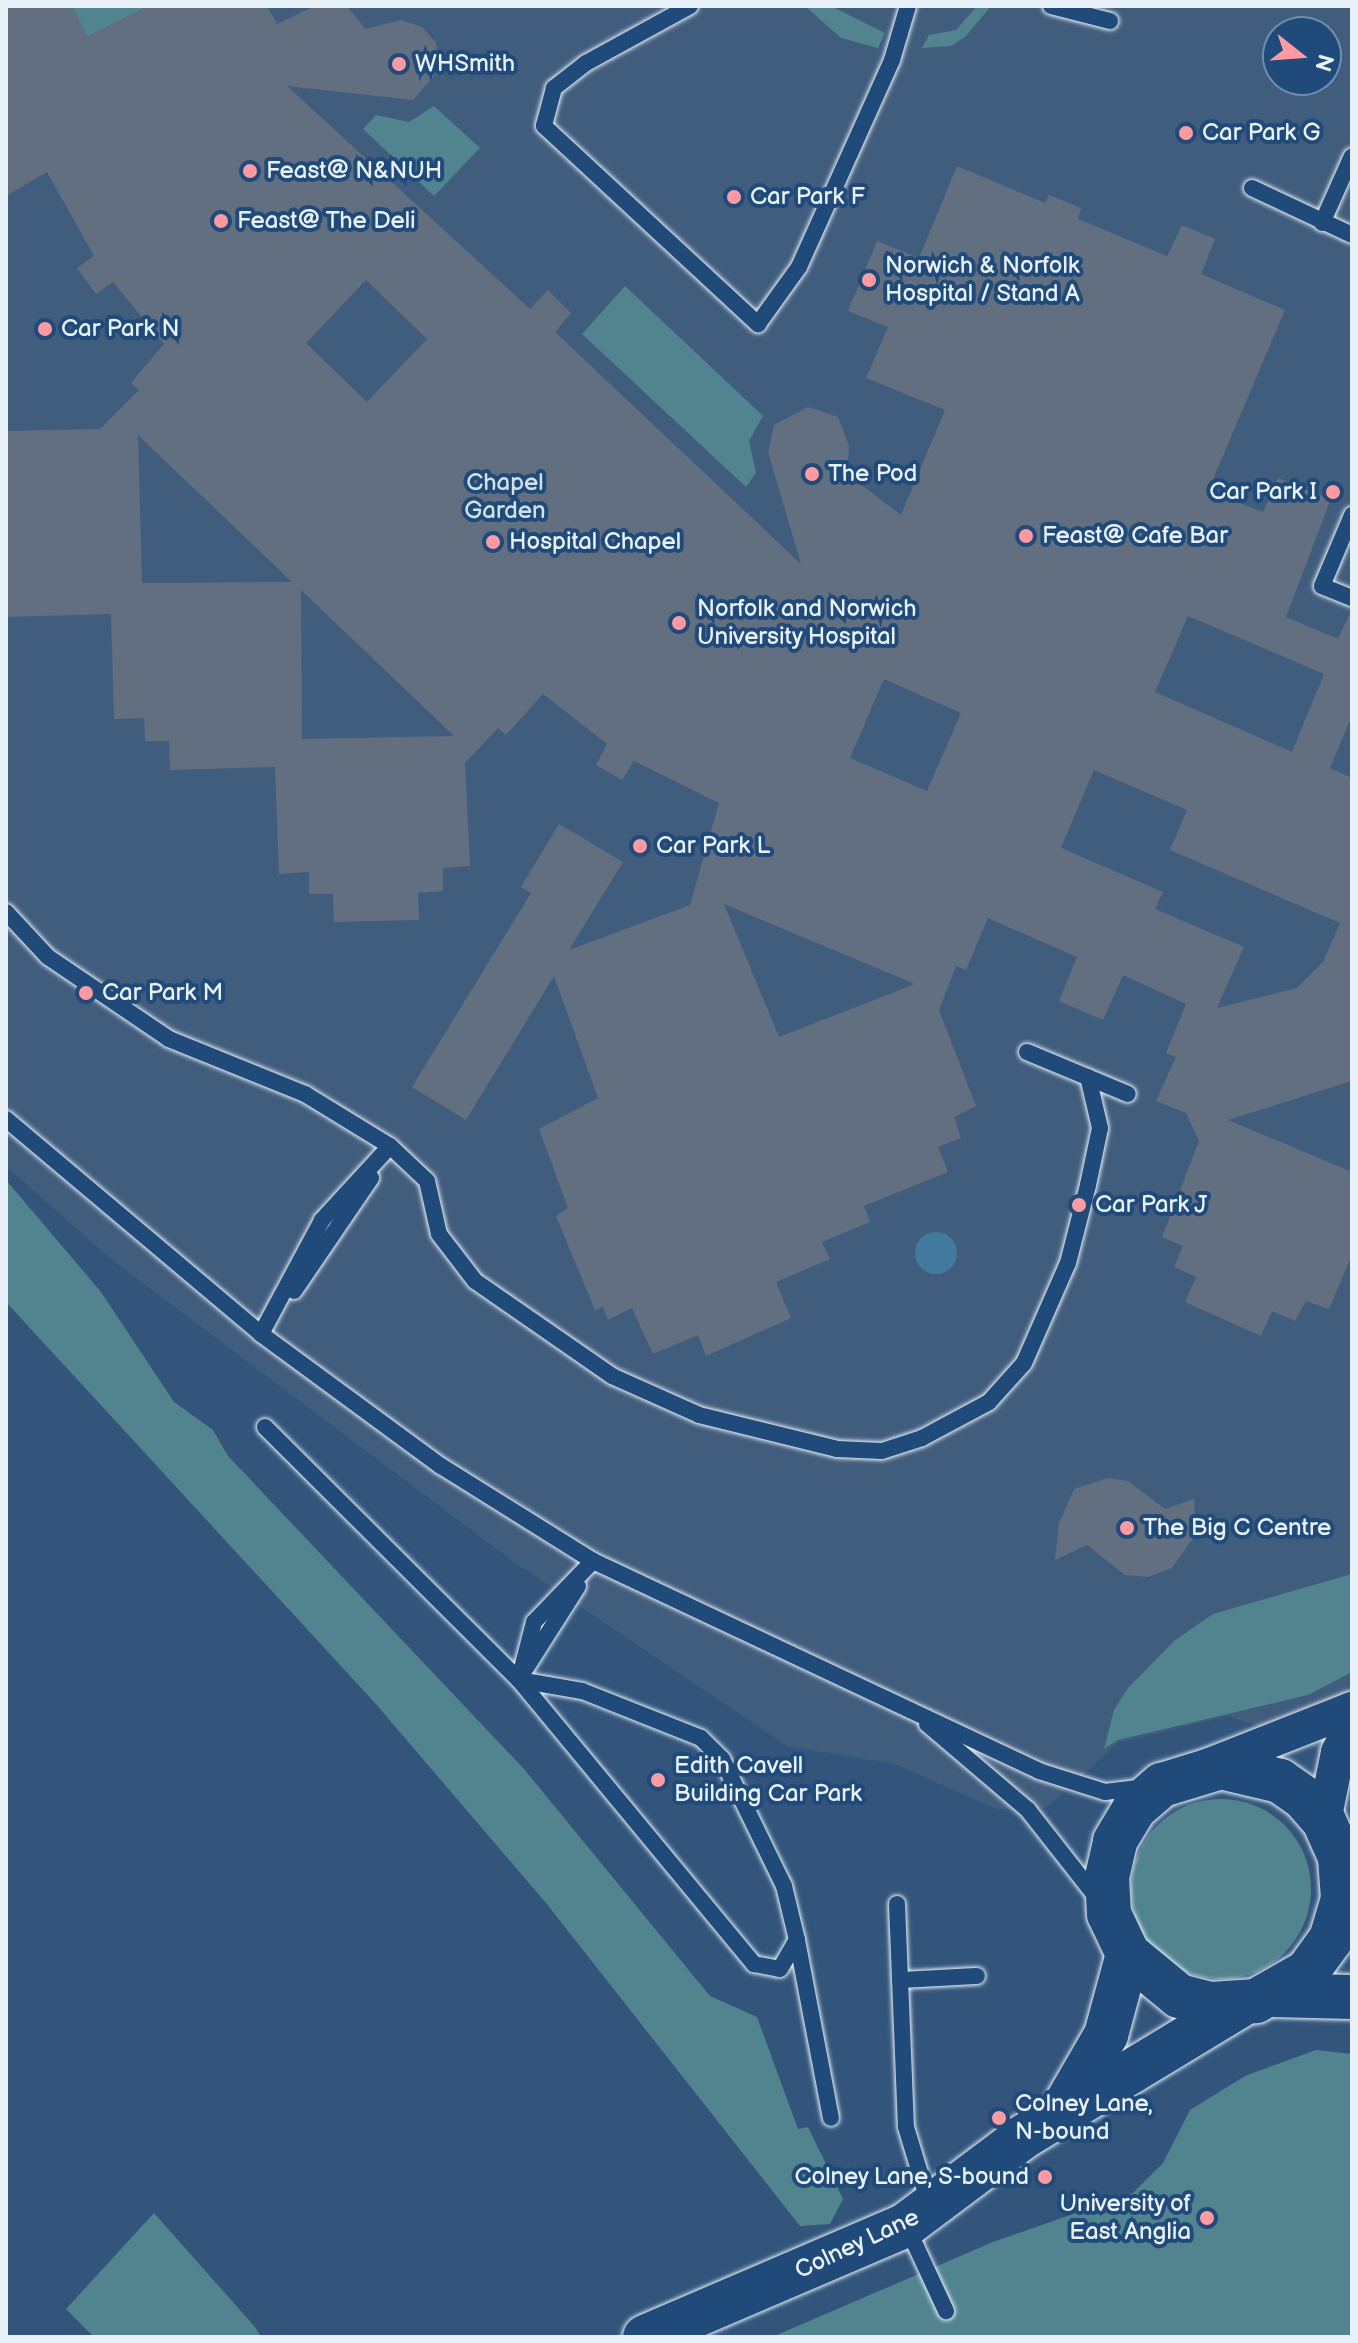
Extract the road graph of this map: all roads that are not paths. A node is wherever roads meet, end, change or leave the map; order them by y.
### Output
1 (690, 6) edge
2 (908, 6) edge
3 (1051, 6) edge
4 (1090, 6) edge
5 (1352, 156) edge
6 (1252, 188) dead end
7 (1322, 223) junction
8 (1352, 235) edge
9 (1352, 515) edge
10 (1352, 598) edge
11 (6, 912) edge
12 (1027, 1052) dead end
13 (1088, 1077) junction
14 (1128, 1094) dead end
15 (6, 1119) edge
16 (390, 1146) junction
17 (261, 1334) junction
18 (265, 1427) dead end
19 (593, 1561) junction
20 (519, 1680) junction
21 (906, 1709) junction
22 (1352, 1709) edge
23 (1352, 1725) edge
24 (1177, 1778) junction
25 (1339, 1854) edge
26 (897, 1904) dead end
27 (1109, 1914) junction
28 (797, 1940) junction
29 (1128, 1954) junction
30 (977, 1976) dead end
31 (900, 1980) junction
32 (1352, 1997) edge
33 (1258, 1999) junction
34 (831, 2118) dead end
35 (1052, 2122) junction
36 (919, 2216) junction
37 (946, 2311) dead end
38 (645, 2337) edge

1 - 2 lane
3 - 4 lane
5 - 7 lane
6 - 7 lane
7 - 8 lane
9 - 10 lane
11 - 16 lane
12 - 13 lane
13 - 14 lane
13 - 16 lane
15 - 17 lane
16 - 17 lane
17 - 19 lane
18 - 20 lane
19 - 20 lane
19 - 21 lane
20 - 28 lane
20 - 28 lane
21 - 24 lane
21 - 27 lane
22 - 24 street
23 - 25 street, Colney Lane
24 - 25 street
24 - 27 street
25 - 33 street, Colney Lane
26 - 31 lane
27 - 29 street
28 - 34 lane
29 - 33 street
29 - 35 street, Colney Lane
30 - 31 lane
31 - 36 lane
32 - 33 street
33 - 35 street, Colney Lane
35 - 36 street, Colney Lane
36 - 37 lane
36 - 38 street, Colney Lane

